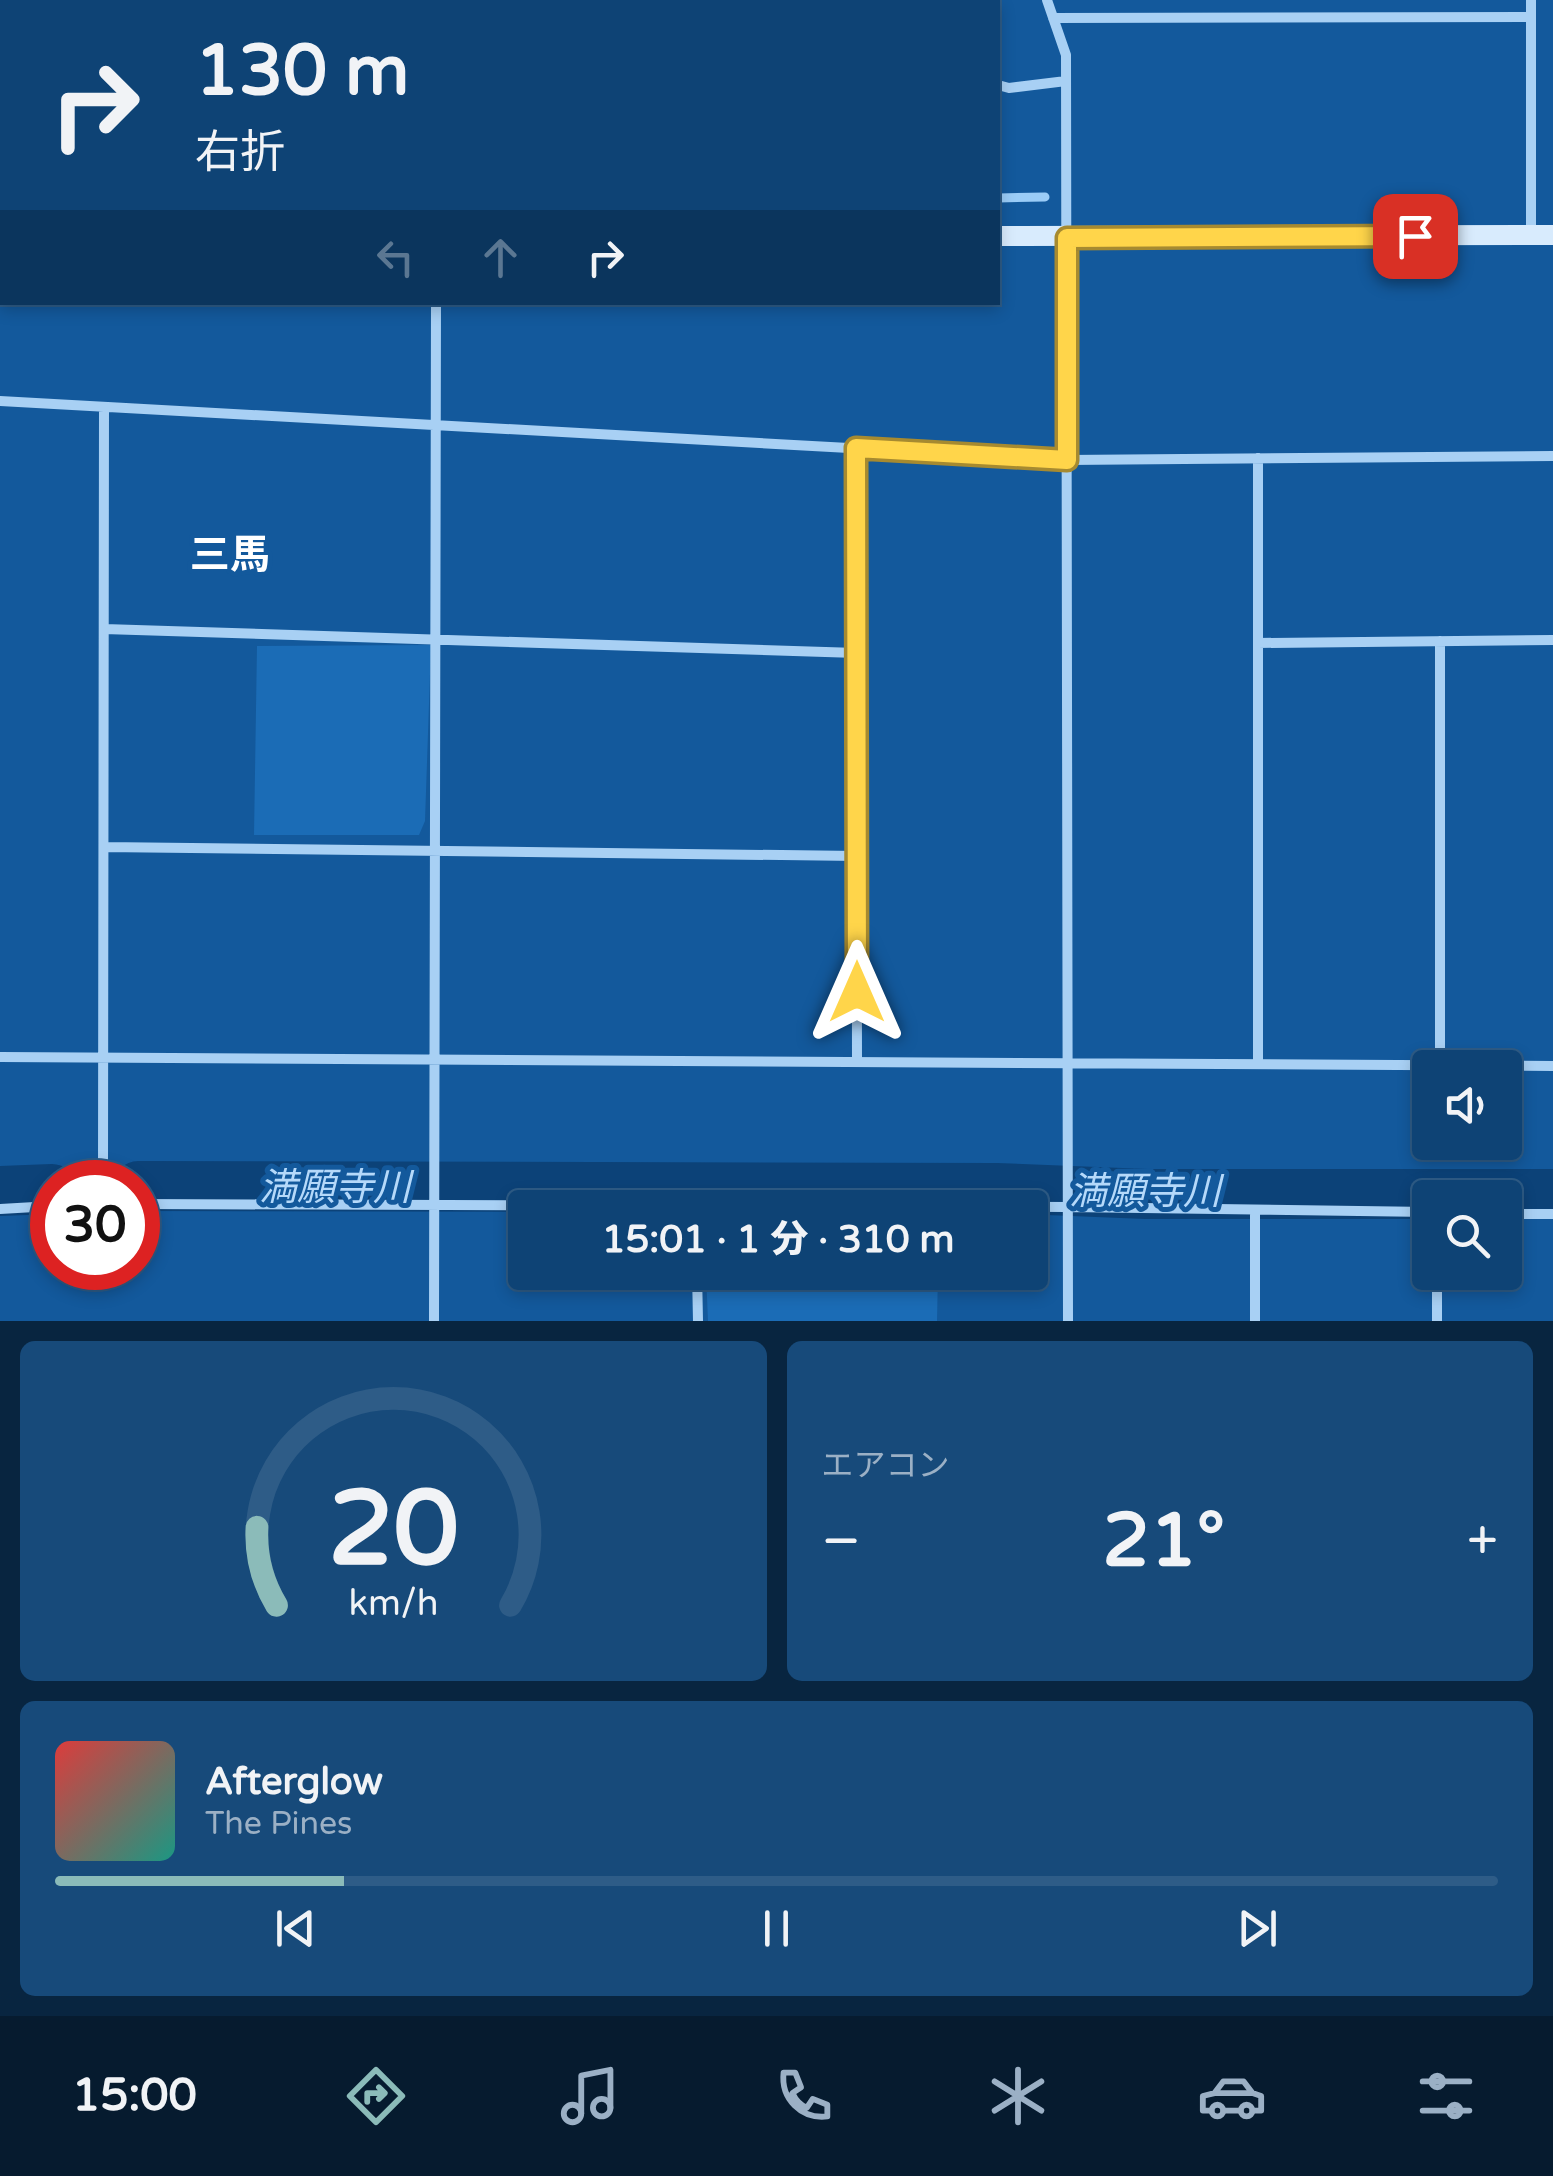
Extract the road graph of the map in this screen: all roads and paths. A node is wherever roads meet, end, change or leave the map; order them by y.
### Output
1 (1047, 0) edge
2 (1532, 0) edge
3 (1532, 17) junction
4 (1053, 18) junction
5 (1066, 82) junction
6 (1000, 86) edge
7 (1542, 235) edge
8 (1000, 236) edge
9 (1067, 238) junction
10 (436, 305) edge
11 (0, 401) edge
12 (104, 407) junction
13 (436, 425) junction
14 (856, 448) junction
15 (1553, 456) edge
16 (1258, 458) junction
17 (1067, 460) junction
18 (104, 628) junction
19 (436, 640) junction
20 (1553, 640) edge
21 (1440, 642) junction
22 (1258, 643) junction
23 (857, 654) junction
24 (104, 848) junction
25 (436, 851) junction
26 (857, 856) junction
27 (1440, 1050) edge
28 (0, 1058) edge
29 (435, 1058) junction
30 (103, 1060) junction
31 (857, 1061) junction
32 (1068, 1062) junction
33 (1258, 1064) junction
34 (1412, 1065) edge
35 (1522, 1066) edge
36 (1553, 1066) edge
37 (103, 1160) edge
38 (435, 1200) junction
39 (508, 1202) edge
40 (160, 1204) edge
41 (1048, 1204) edge
42 (1068, 1204) junction
43 (30, 1207) edge
44 (0, 1209) edge
45 (1255, 1210) junction
46 (1412, 1212) edge
47 (1522, 1214) edge
48 (1553, 1214) edge
49 (697, 1290) edge
50 (1438, 1290) edge
51 (434, 1321) edge
52 (698, 1321) edge
53 (1068, 1321) edge
54 (1254, 1321) edge
55 (1438, 1321) edge

1 - 4 street
2 - 3 street
3 - 4 street
3 - 7 street
4 - 5 street
5 - 6 street
5 - 9 street
7 - 9 street
8 - 9 street
9 - 17 street
10 - 13 street
11 - 12 street
12 - 13 street
12 - 18 street
13 - 14 street
13 - 19 street
14 - 17 street
14 - 23 street
15 - 16 street
16 - 17 street
16 - 22 street
17 - 32 street
18 - 19 street
18 - 24 street
19 - 23 street
19 - 25 street
20 - 21 street
21 - 22 street
21 - 27 street
22 - 33 street
23 - 26 street
24 - 25 street
24 - 30 street
25 - 26 street
25 - 29 street
26 - 31 street
28 - 30 street
29 - 30 street
29 - 31 street
29 - 38 street
30 - 37 street
31 - 32 street
32 - 33 street
32 - 42 street
33 - 34 street
35 - 36 street
38 - 39 street
38 - 40 street
38 - 51 street
41 - 42 street
42 - 45 street
42 - 53 street
43 - 44 street
45 - 46 street
45 - 54 street
47 - 48 street
49 - 52 street
50 - 55 street

